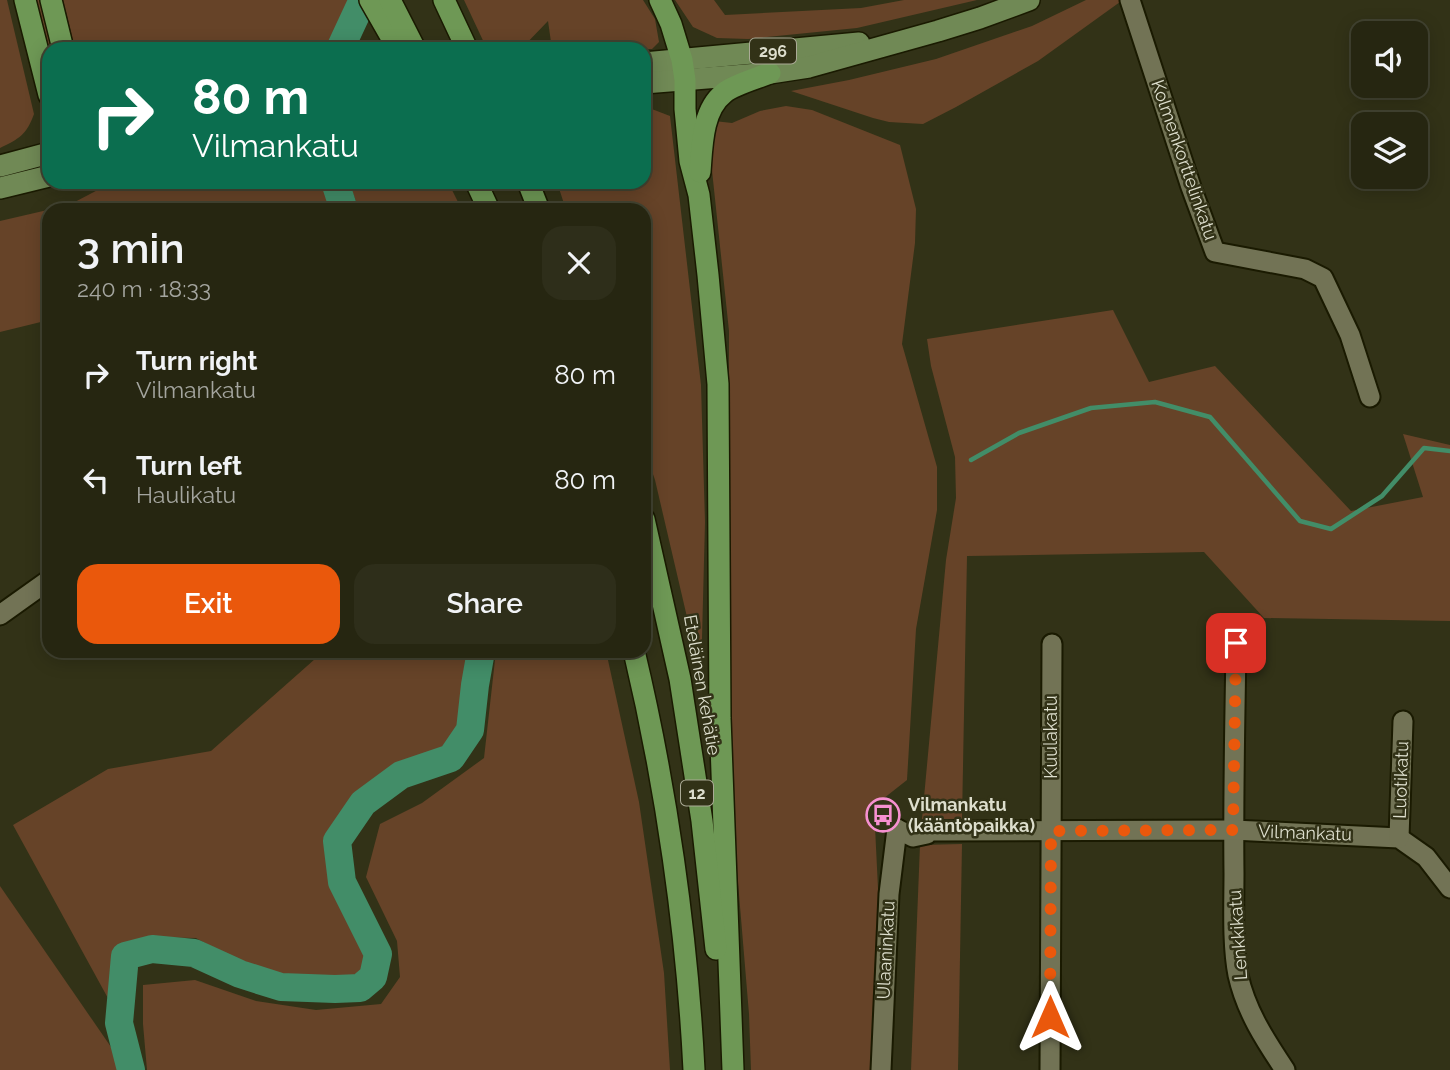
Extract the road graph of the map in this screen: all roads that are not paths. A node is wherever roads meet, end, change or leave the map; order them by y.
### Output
1 (25, 0) edge
2 (51, 0) edge
3 (370, 0) edge
4 (390, 0) edge
5 (444, 0) edge
6 (660, 0) edge
7 (1029, 0) edge
8 (1130, 0) edge
9 (903, 40) junction
10 (61, 42) edge
11 (405, 42) edge
12 (406, 42) edge
13 (464, 42) edge
14 (651, 64) edge
15 (42, 67) edge
16 (684, 70) junction
17 (770, 73) junction
18 (651, 81) edge
19 (42, 155) edge
20 (0, 166) edge
21 (42, 178) edge
22 (0, 188) edge
23 (699, 195) junction
24 (1370, 397) dead end
25 (651, 550) edge
26 (42, 585) edge
27 (0, 615) edge
28 (1236, 643) dead end
29 (1052, 644) dead end
30 (636, 658) edge
31 (1403, 722) dead end
32 (897, 830) joint
33 (1233, 830) junction
34 (1051, 831) junction
35 (1399, 838) junction
36 (1450, 888) edge
37 (694, 1070) edge
38 (727, 1070) edge
39 (733, 1070) edge
40 (881, 1070) edge
41 (1050, 1070) edge
42 (1285, 1070) edge

1 - 15 highway
2 - 10 highway
3 - 11 highway
4 - 12 highway
5 - 13 highway
6 - 16 highway
7 - 9 main road
8 - 24 street, Kolmenkorttelinkatu
9 - 16 main road, 296
9 - 17 main road, 296
14 - 16 main road, 296
16 - 17 main road, 296
16 - 18 main road, 296
16 - 23 highway
17 - 23 highway
19 - 20 main road
21 - 22 main road
23 - 39 highway
25 - 38 highway, Eteläinen kehätie / 12
26 - 27 street
28 - 33 street, Lenkkikatu
29 - 34 street, Kuulakatu
30 - 37 highway, 12
31 - 35 street, Luotikatu
32 - 34 street, Vilmankatu
32 - 40 street, Ulaaninkatu
33 - 34 street, Vilmankatu
33 - 35 street, Vilmankatu
33 - 42 street, Lenkkikatu
34 - 41 street
35 - 36 street

